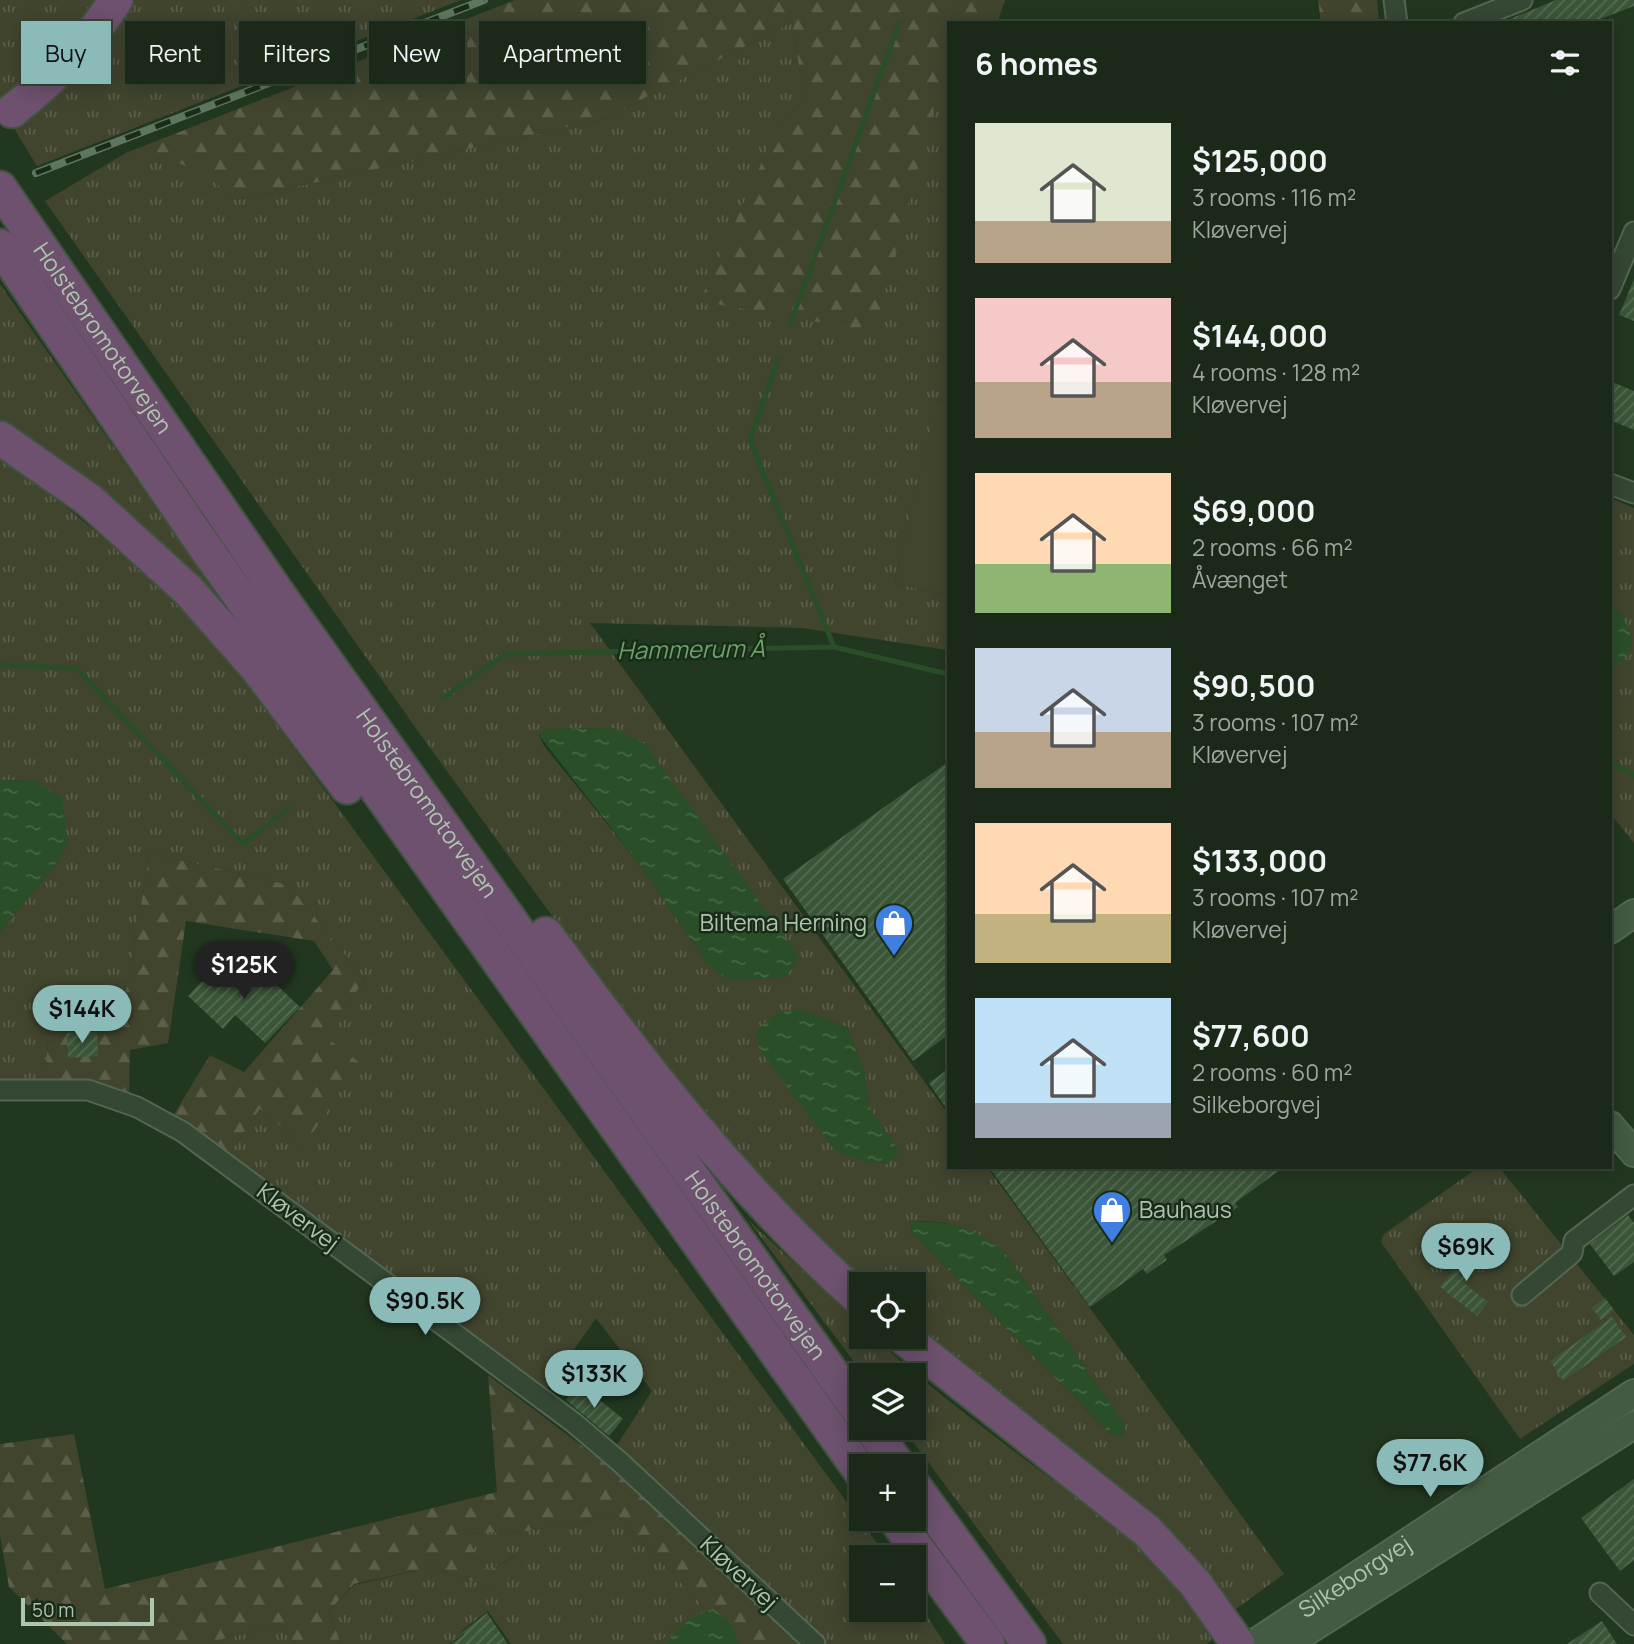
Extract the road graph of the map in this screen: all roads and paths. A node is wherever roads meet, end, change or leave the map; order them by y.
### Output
1 (116, 0) edge
2 (1394, 0) edge
3 (1522, 0) edge
4 (1397, 21) edge
5 (1469, 21) edge
6 (12, 111) dead end
7 (0, 188) edge
8 (1634, 232) edge
9 (0, 246) edge
10 (1612, 284) edge
11 (0, 438) edge
12 (1612, 485) edge
13 (1634, 493) edge
14 (279, 595) junction
15 (1634, 913) edge
16 (1612, 929) edge
17 (0, 1090) edge
18 (1612, 1127) edge
19 (624, 1142) junction
20 (1634, 1153) edge
21 (1634, 1195) edge
22 (849, 1288) edge
23 (1522, 1295) dead end
24 (918, 1349) edge
25 (1634, 1393) edge
26 (849, 1397) edge
27 (1634, 1425) edge
28 (849, 1455) edge
29 (926, 1502) edge
30 (901, 1531) edge
31 (904, 1531) edge
32 (1600, 1593) dead end
33 (1634, 1625) edge
34 (815, 1644) edge
35 (965, 1644) edge
36 (988, 1644) edge
37 (1029, 1644) edge
38 (1238, 1644) edge
39 (1253, 1644) edge
40 (1287, 1644) edge

1 - 6 highway
2 - 4 street
3 - 5 street
7 - 14 highway, Holstebromotorvejen
8 - 10 street
9 - 19 highway, Holstebromotorvejen
11 - 19 highway
12 - 13 street
14 - 22 highway
14 - 26 highway, Holstebromotorvejen
15 - 16 main road
17 - 34 street, Kløvervej
18 - 20 main road
19 - 28 highway, Holstebromotorvejen
21 - 23 street
24 - 38 highway
25 - 39 main road, Silkeborgvej
27 - 40 main road, Silkeborgvej
29 - 37 highway
30 - 35 highway
31 - 36 highway
32 - 33 street

